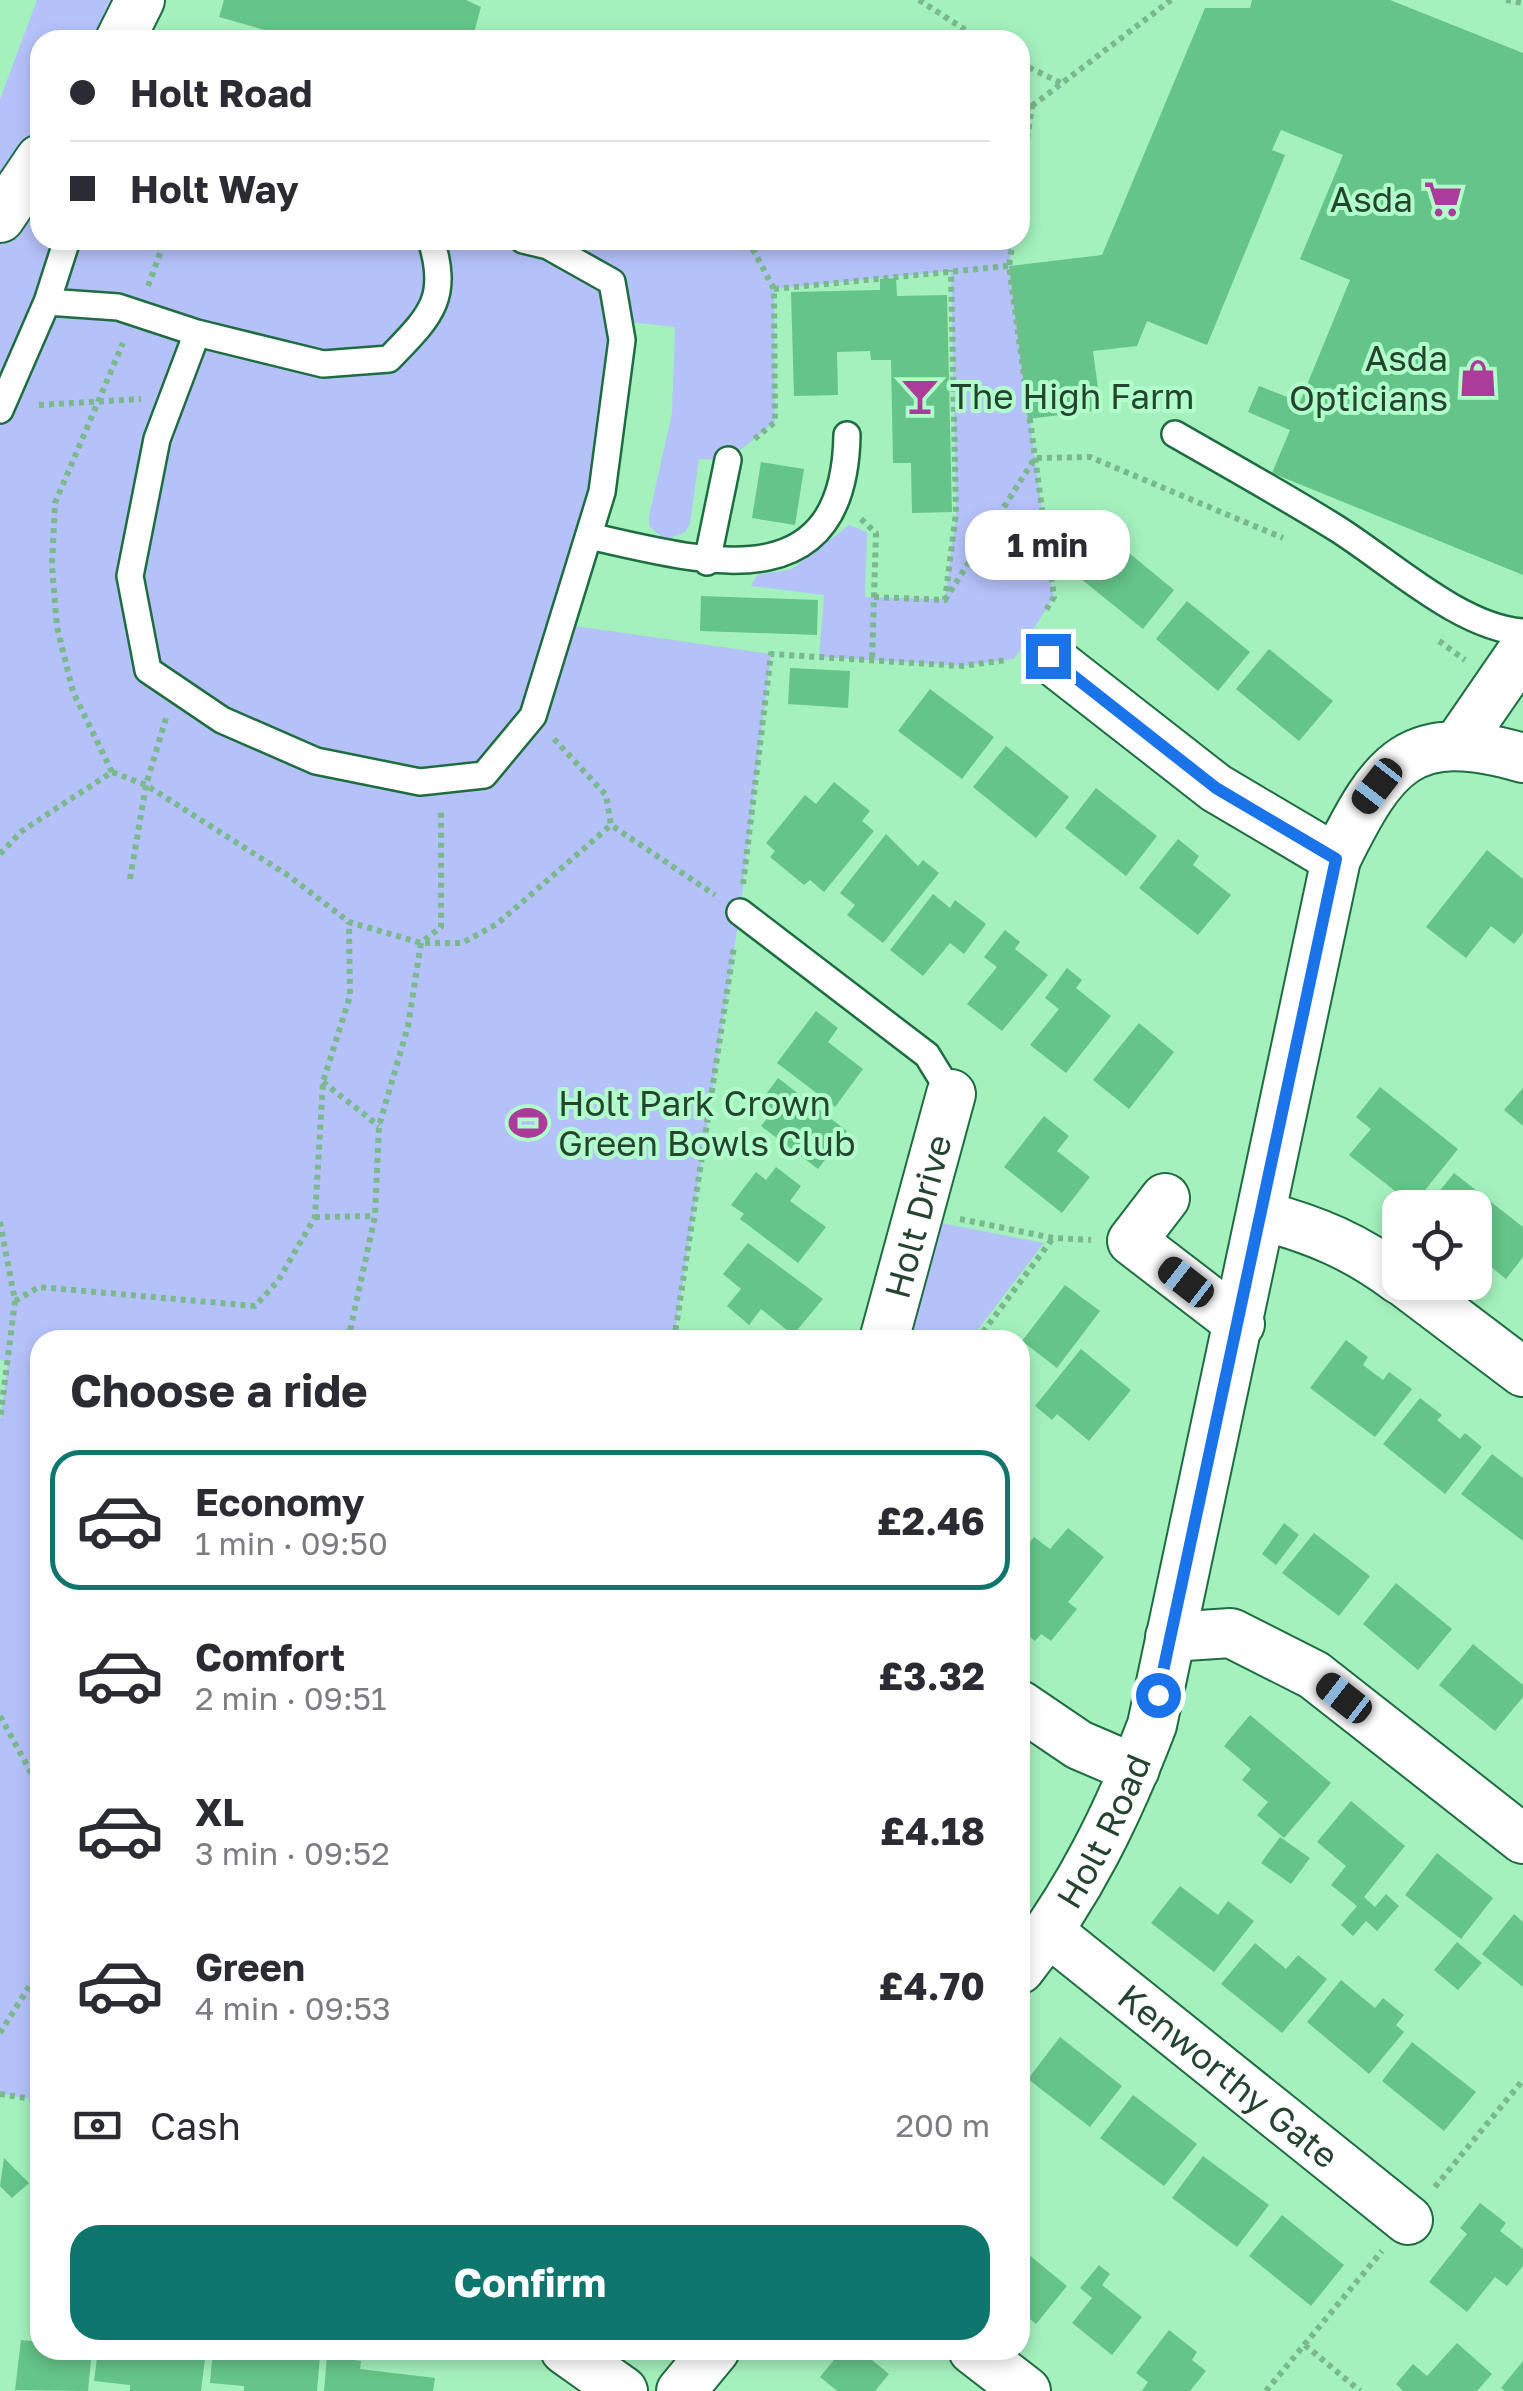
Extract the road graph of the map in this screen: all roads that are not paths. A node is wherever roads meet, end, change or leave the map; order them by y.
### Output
1 (140, 0) edge
2 (125, 30) edge
3 (30, 174) edge
4 (0, 218) edge
5 (65, 250) edge
6 (434, 250) edge
7 (555, 250) edge
8 (47, 302) junction
9 (196, 333) junction
10 (0, 409) edge
11 (1175, 434) dead end
12 (847, 435) dead end
13 (728, 460) road end
14 (589, 536) junction
15 (708, 562) junction
16 (1523, 632) edge
17 (1041, 642) road end
18 (1510, 668) edge
19 (1458, 743) junction
20 (1523, 758) edge
21 (1336, 859) junction
22 (740, 912) road end
23 (951, 1094) joint
24 (1165, 1198) dead end
25 (1263, 1216) junction
26 (1382, 1266) edge
27 (1434, 1300) edge
28 (1240, 1324) junction
29 (887, 1330) edge
30 (1514, 1348) edge
31 (1170, 1637) junction
32 (1030, 1712) edge
33 (1135, 1769) junction
34 (1523, 1839) edge
35 (1049, 1932) junction
36 (1030, 1957) edge
37 (1408, 2220) dead end
38 (579, 2360) edge
39 (707, 2360) edge
40 (986, 2360) edge
41 (623, 2391) edge
42 (681, 2391) edge
43 (1026, 2391) edge

1 - 2 street
3 - 4 street
5 - 8 lane
6 - 9 lane
7 - 14 lane
8 - 9 lane
8 - 10 lane
9 - 14 lane
11 - 16 lane
12 - 15 lane
13 - 15 lane
14 - 15 lane
17 - 21 street
18 - 19 street
19 - 20 street
19 - 21 street, Holt Road
21 - 25 street, Holt Road
22 - 23 lane
23 - 29 street, Holt Drive
24 - 28 street
25 - 26 street
25 - 28 street, Holt Road
27 - 30 street
28 - 31 street, Holt Road
31 - 33 street, Holt Road
31 - 34 street
32 - 33 street
33 - 35 street, Holt Road
35 - 36 street, Holt Road
35 - 37 street, Kenworthy Gate
38 - 41 street
39 - 42 street
40 - 43 street

